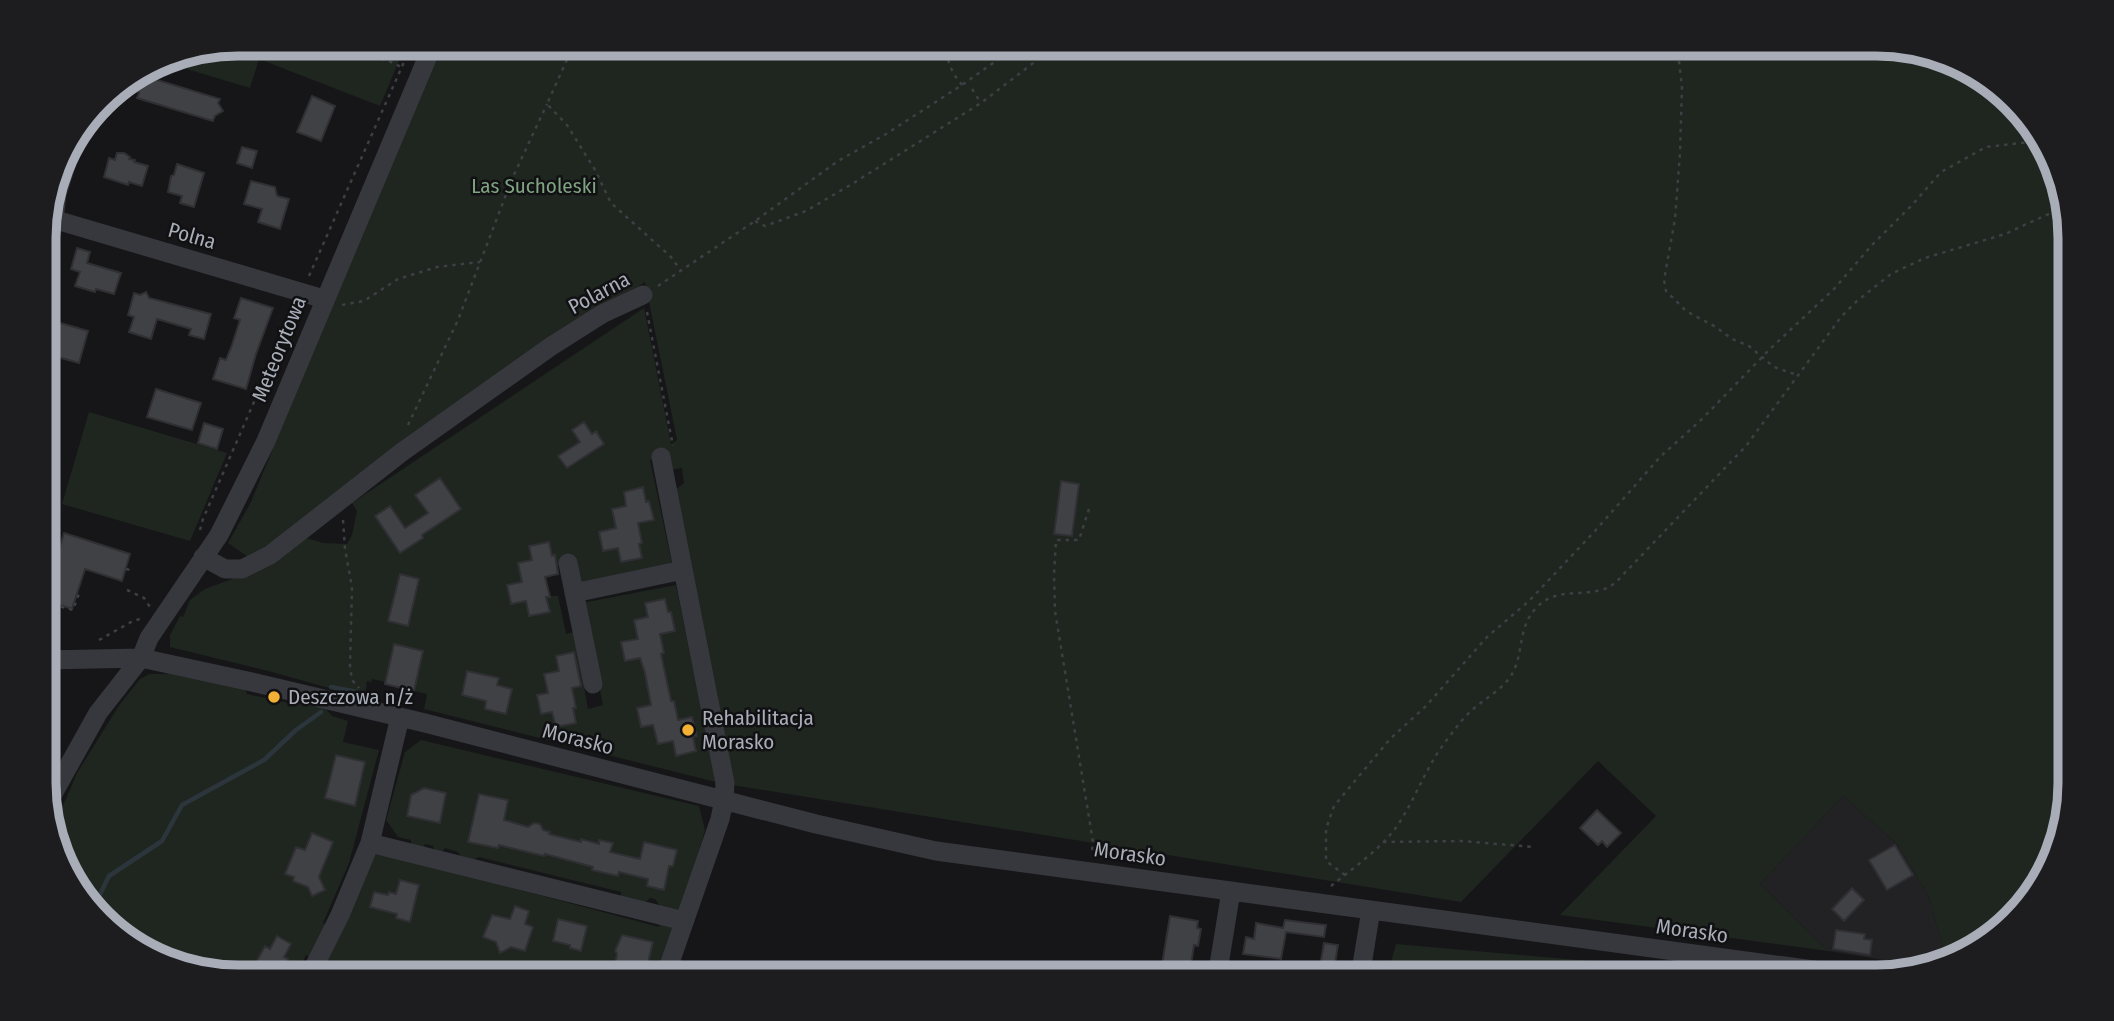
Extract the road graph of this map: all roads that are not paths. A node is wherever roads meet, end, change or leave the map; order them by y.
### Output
1 (428, 56) edge
2 (57, 221) edge
3 (643, 295) road end
4 (324, 299) junction
5 (661, 457) road end
6 (203, 557) junction
7 (568, 563) dead end
8 (683, 570) junction
9 (574, 593) junction
10 (141, 658) junction
11 (56, 660) edge
12 (593, 684) dead end
13 (400, 717) junction
14 (56, 789) edge
15 (724, 800) junction
16 (370, 843) junction
17 (1231, 891) junction
18 (1371, 910) junction
19 (684, 921) junction
20 (315, 965) edge
21 (669, 965) edge
22 (1219, 965) edge
23 (1362, 965) edge
24 (1777, 965) edge

1 - 4 street, Meteorytowa
2 - 4 street, Polna
3 - 6 street, Polarna
4 - 6 street, Meteorytowa
5 - 8 street
6 - 10 street, Meteorytowa
7 - 9 street
8 - 9 street
8 - 15 street
9 - 12 street
10 - 11 street, Morasko
10 - 13 street, Morasko
10 - 14 street, Meteorytowa
13 - 15 street, Morasko
13 - 16 street
15 - 17 street, Morasko
15 - 19 street
16 - 19 street
16 - 20 street
17 - 18 street, Morasko
17 - 22 street
18 - 23 street
18 - 24 street, Morasko
19 - 21 street

